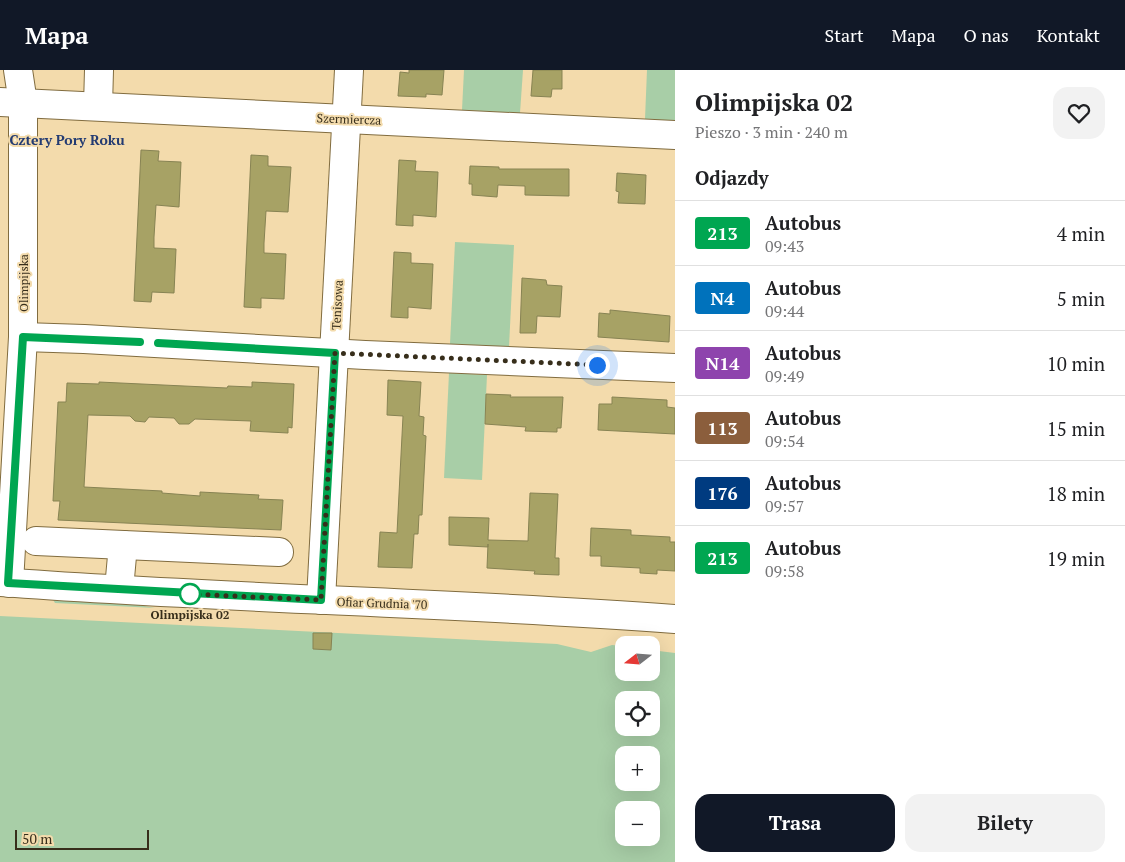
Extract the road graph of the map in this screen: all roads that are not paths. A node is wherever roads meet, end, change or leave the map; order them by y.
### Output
1 (18, 70) edge
2 (99, 70) edge
3 (349, 70) edge
4 (11, 103) edge
5 (98, 106) junction
6 (347, 119) junction
7 (675, 136) edge
8 (23, 337) junction
9 (335, 353) junction
10 (675, 368) edge
11 (36, 541) dead end
12 (123, 545) junction
13 (279, 552) dead end
14 (4, 583) edge
15 (119, 589) junction
16 (321, 600) junction
17 (675, 619) edge

1 - 4 street, Olimpijska
2 - 5 street
3 - 6 street, Tenisowa
4 - 5 street, Szermiercza
4 - 8 street, Olimpijska
5 - 6 street, Szermiercza
6 - 7 street, Szermiercza
6 - 9 street, Tenisowa
8 - 9 street
8 - 14 street, Olimpijska
9 - 10 street
9 - 16 street, Tenisowa
11 - 12 street
12 - 13 street
12 - 15 street
14 - 15 street, Ofiar Grudnia '70
15 - 16 street, Ofiar Grudnia '70
16 - 17 street, Ofiar Grudnia '70

